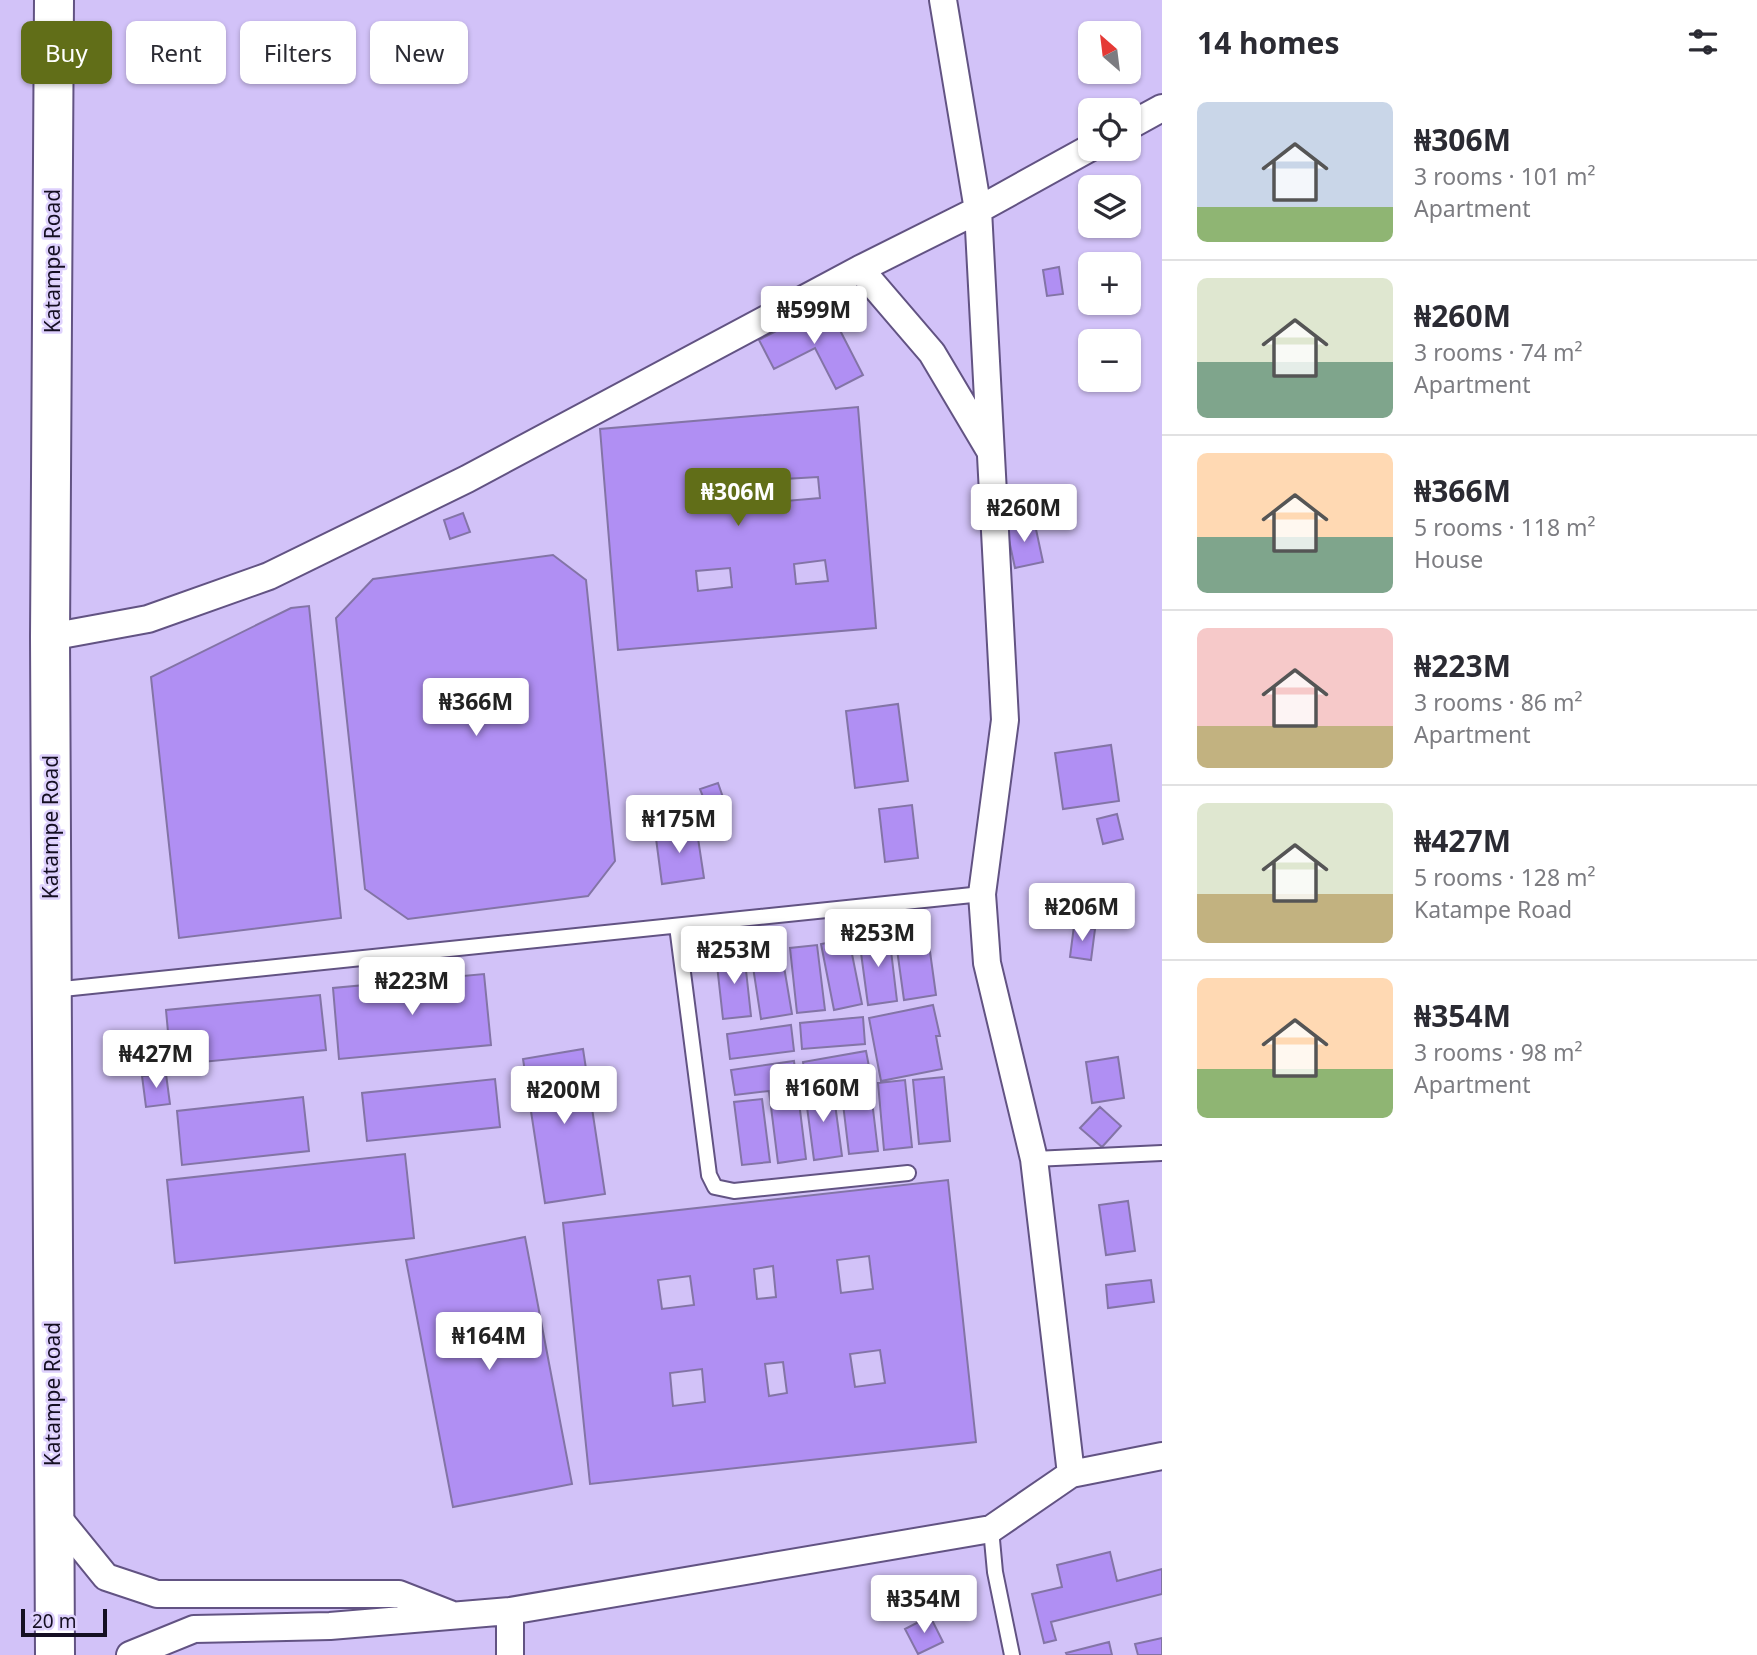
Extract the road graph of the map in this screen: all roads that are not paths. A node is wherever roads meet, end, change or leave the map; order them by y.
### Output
1 (54, 0) edge
2 (943, 0) edge
3 (1162, 108) edge
4 (1141, 119) edge
5 (1078, 155) edge
6 (978, 211) junction
7 (860, 269) junction
8 (991, 452) junction
9 (50, 638) junction
10 (982, 894) junction
11 (677, 926) junction
12 (52, 991) junction
13 (1162, 1153) edge
14 (1034, 1159) junction
15 (908, 1173) dead end
16 (1162, 1456) edge
17 (1071, 1474) junction
18 (54, 1513) junction
19 (991, 1529) junction
20 (510, 1611) junction
21 (455, 1616) junction
22 (55, 1655) edge
23 (130, 1655) edge
24 (510, 1655) edge
25 (1012, 1655) edge

1 - 9 main road, Katampe Road
2 - 6 street
3 - 4 street
5 - 6 street
6 - 7 street
6 - 8 street
7 - 8 street
7 - 9 street
8 - 10 street
9 - 12 main road, Katampe Road
10 - 11 lane
10 - 14 street
11 - 12 lane
11 - 15 lane
12 - 18 main road, Katampe Road
13 - 14 lane
14 - 17 street
16 - 17 street
17 - 19 street
18 - 21 street
18 - 22 main road, Katampe Road
19 - 20 street
19 - 25 lane
20 - 21 street
20 - 24 street
21 - 23 street

